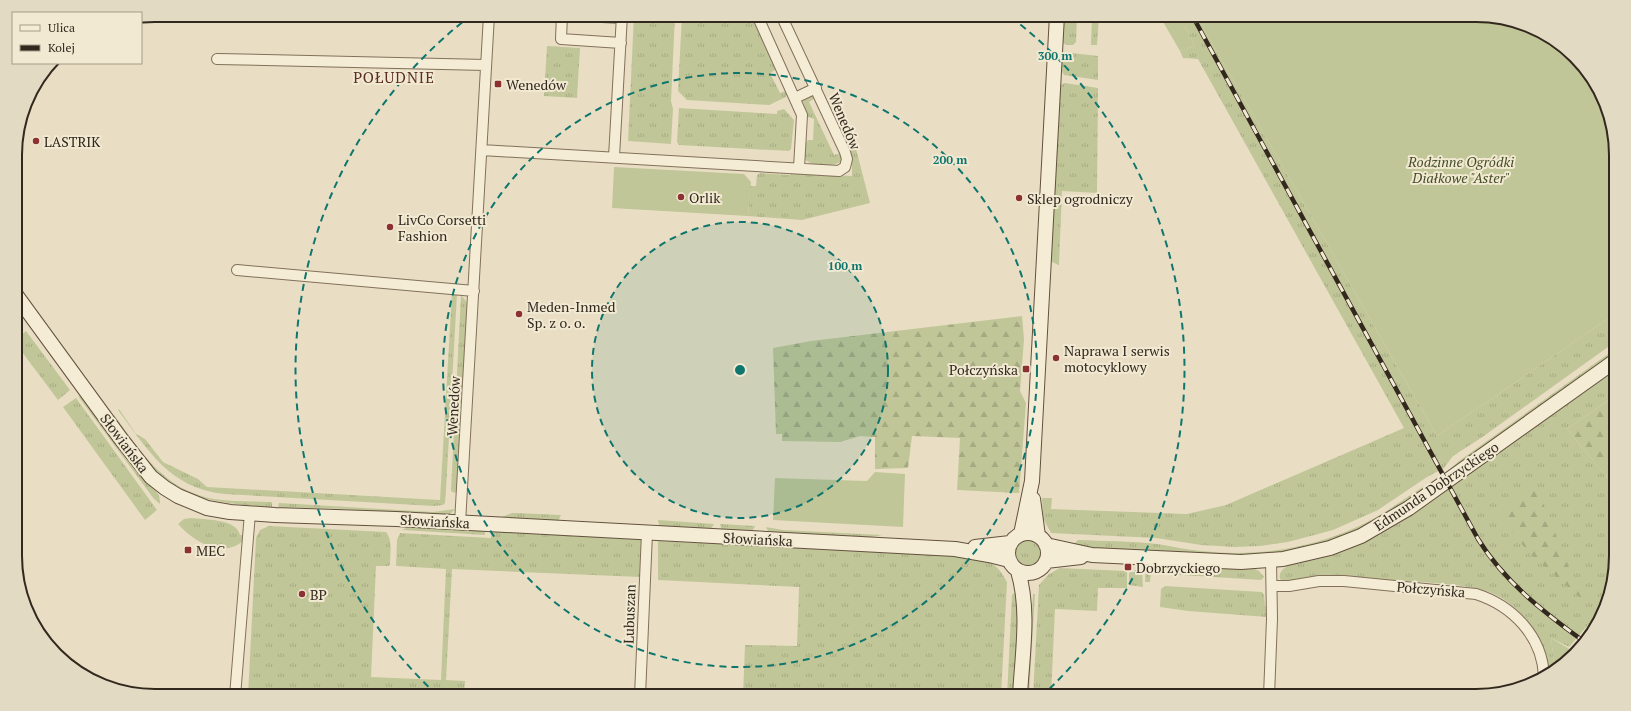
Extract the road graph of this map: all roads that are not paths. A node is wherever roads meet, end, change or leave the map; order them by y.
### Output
1 (489, 22) edge
2 (562, 22) edge
3 (622, 22) edge
4 (760, 22) edge
5 (784, 22) edge
6 (1057, 22) edge
7 (620, 43) junction
8 (217, 59) dead end
9 (486, 65) junction
10 (816, 88) junction
11 (795, 98) junction
12 (482, 150) junction
13 (614, 157) junction
14 (799, 168) junction
15 (237, 270) dead end
16 (474, 291) junction
17 (22, 302) edge
18 (1609, 366) edge
19 (1032, 481) junction
20 (250, 513) junction
21 (460, 523) junction
22 (647, 533) junction
23 (1021, 534) junction
24 (1042, 540) junction
25 (1010, 543) junction
26 (954, 549) junction
27 (1092, 555) junction
28 (1009, 560) junction
29 (1271, 560) junction
30 (1046, 561) junction
31 (1018, 571) junction
32 (1037, 572) junction
33 (1272, 586) junction
34 (1025, 616) junction
35 (1543, 670) edge
36 (236, 689) edge
37 (640, 689) edge
38 (1020, 689) edge
39 (1268, 689) edge

1 - 9 street, Wenedów
2 - 7 street
3 - 7 street
4 - 11 street
5 - 10 street, Wenedów
6 - 19 main road
7 - 13 street
8 - 9 street
9 - 12 street, Wenedów
10 - 11 street, Wenedów
10 - 14 street, Wenedów
11 - 14 street
12 - 13 street, Wenedów
12 - 16 street, Wenedów
13 - 14 street, Wenedów
15 - 16 street
16 - 21 street, Wenedów
17 - 20 main road, Słowiańska
18 - 29 main road, Edmunda Dobrzyckiego
19 - 23 main road
19 - 24 main road
20 - 21 main road, Słowiańska
20 - 36 street
21 - 22 main road, Słowiańska
22 - 26 main road, Słowiańska
22 - 37 street, Lubuszan
23 - 24 main road
23 - 25 main road
24 - 27 main road, Edmunda Dobrzyckiego
24 - 30 main road
25 - 26 main road, Słowiańska
25 - 28 main road
26 - 28 main road, Słowiańska
27 - 29 main road, Edmunda Dobrzyckiego
27 - 30 main road, Edmunda Dobrzyckiego
28 - 31 main road
29 - 33 street
30 - 32 main road
31 - 32 main road
31 - 34 main road
32 - 34 main road
33 - 35 street, Połczyńska
33 - 39 street
34 - 38 main road

